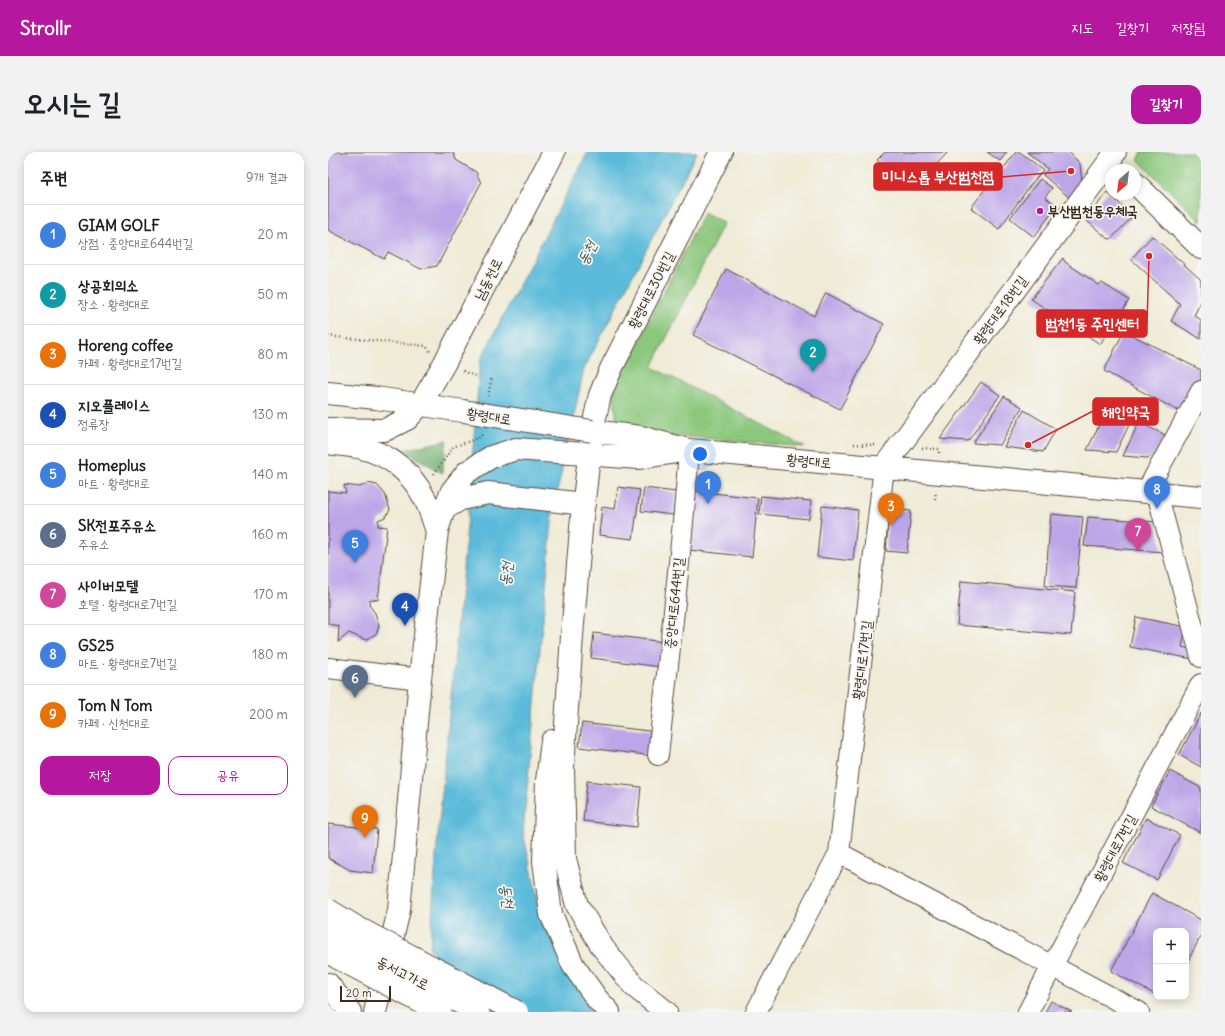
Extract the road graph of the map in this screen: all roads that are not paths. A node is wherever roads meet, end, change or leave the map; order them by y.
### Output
1 (554, 152) edge
2 (721, 152) edge
3 (1113, 158) edge
4 (1141, 189) edge
5 (1201, 248) edge
6 (1201, 391) edge
7 (328, 394) edge
8 (420, 405) junction
9 (328, 429) edge
10 (592, 431) junction
11 (328, 443) edge
12 (688, 450) junction
13 (589, 455) junction
14 (884, 467) junction
15 (1152, 492) junction
16 (1201, 497) edge
17 (574, 502) junction
18 (452, 504) junction
19 (437, 531) junction
20 (572, 636) junction
21 (1201, 657) edge
22 (328, 668) edge
23 (420, 679) junction
24 (1201, 684) edge
25 (658, 755) dead end
26 (839, 852) junction
27 (328, 910) edge
28 (328, 919) edge
29 (328, 931) edge
30 (331, 954) edge
31 (1052, 967) junction
32 (385, 971) junction
33 (328, 984) edge
34 (350, 1012) edge
35 (375, 1012) edge
36 (419, 1012) edge
37 (440, 1012) edge
38 (478, 1012) edge
39 (517, 1012) edge
40 (610, 1012) edge
41 (666, 1012) edge
42 (756, 1012) edge
43 (1028, 1012) edge
44 (1139, 1012) edge

1 - 8 main road, 남동천로
2 - 10 main road, 황령대로30번길
3 - 14 main road, 황령대로18번길
4 - 5 main road
6 - 15 street
7 - 8 main road, 황령대로
8 - 9 main road
8 - 10 main road, 황령대로, bridge
10 - 12 main road, 황령대로
10 - 13 main road
11 - 19 main road
12 - 13 main road
12 - 14 main road, 황령대로
12 - 25 street, 중앙대로644번길
13 - 17 main road
13 - 18 main road
14 - 15 main road, 황령대로
14 - 26 street, 황령대로17번길
15 - 16 main road, 황령대로
15 - 21 street
17 - 18 main road
17 - 20 main road
18 - 19 main road
19 - 23 main road
20 - 40 main road
20 - 41 main road
22 - 23 street
23 - 32 main road
24 - 31 street, 황령대로7번길
26 - 31 street
26 - 42 street, 황령대로17번길
27 - 39 main road, bridge
28 - 32 main road
29 - 38 main road, 동서고가로, bridge
30 - 37 main road, 동서고가로, bridge
31 - 43 street, 황령대로7번길
31 - 44 street
32 - 35 main road
32 - 36 main road
33 - 34 main road

